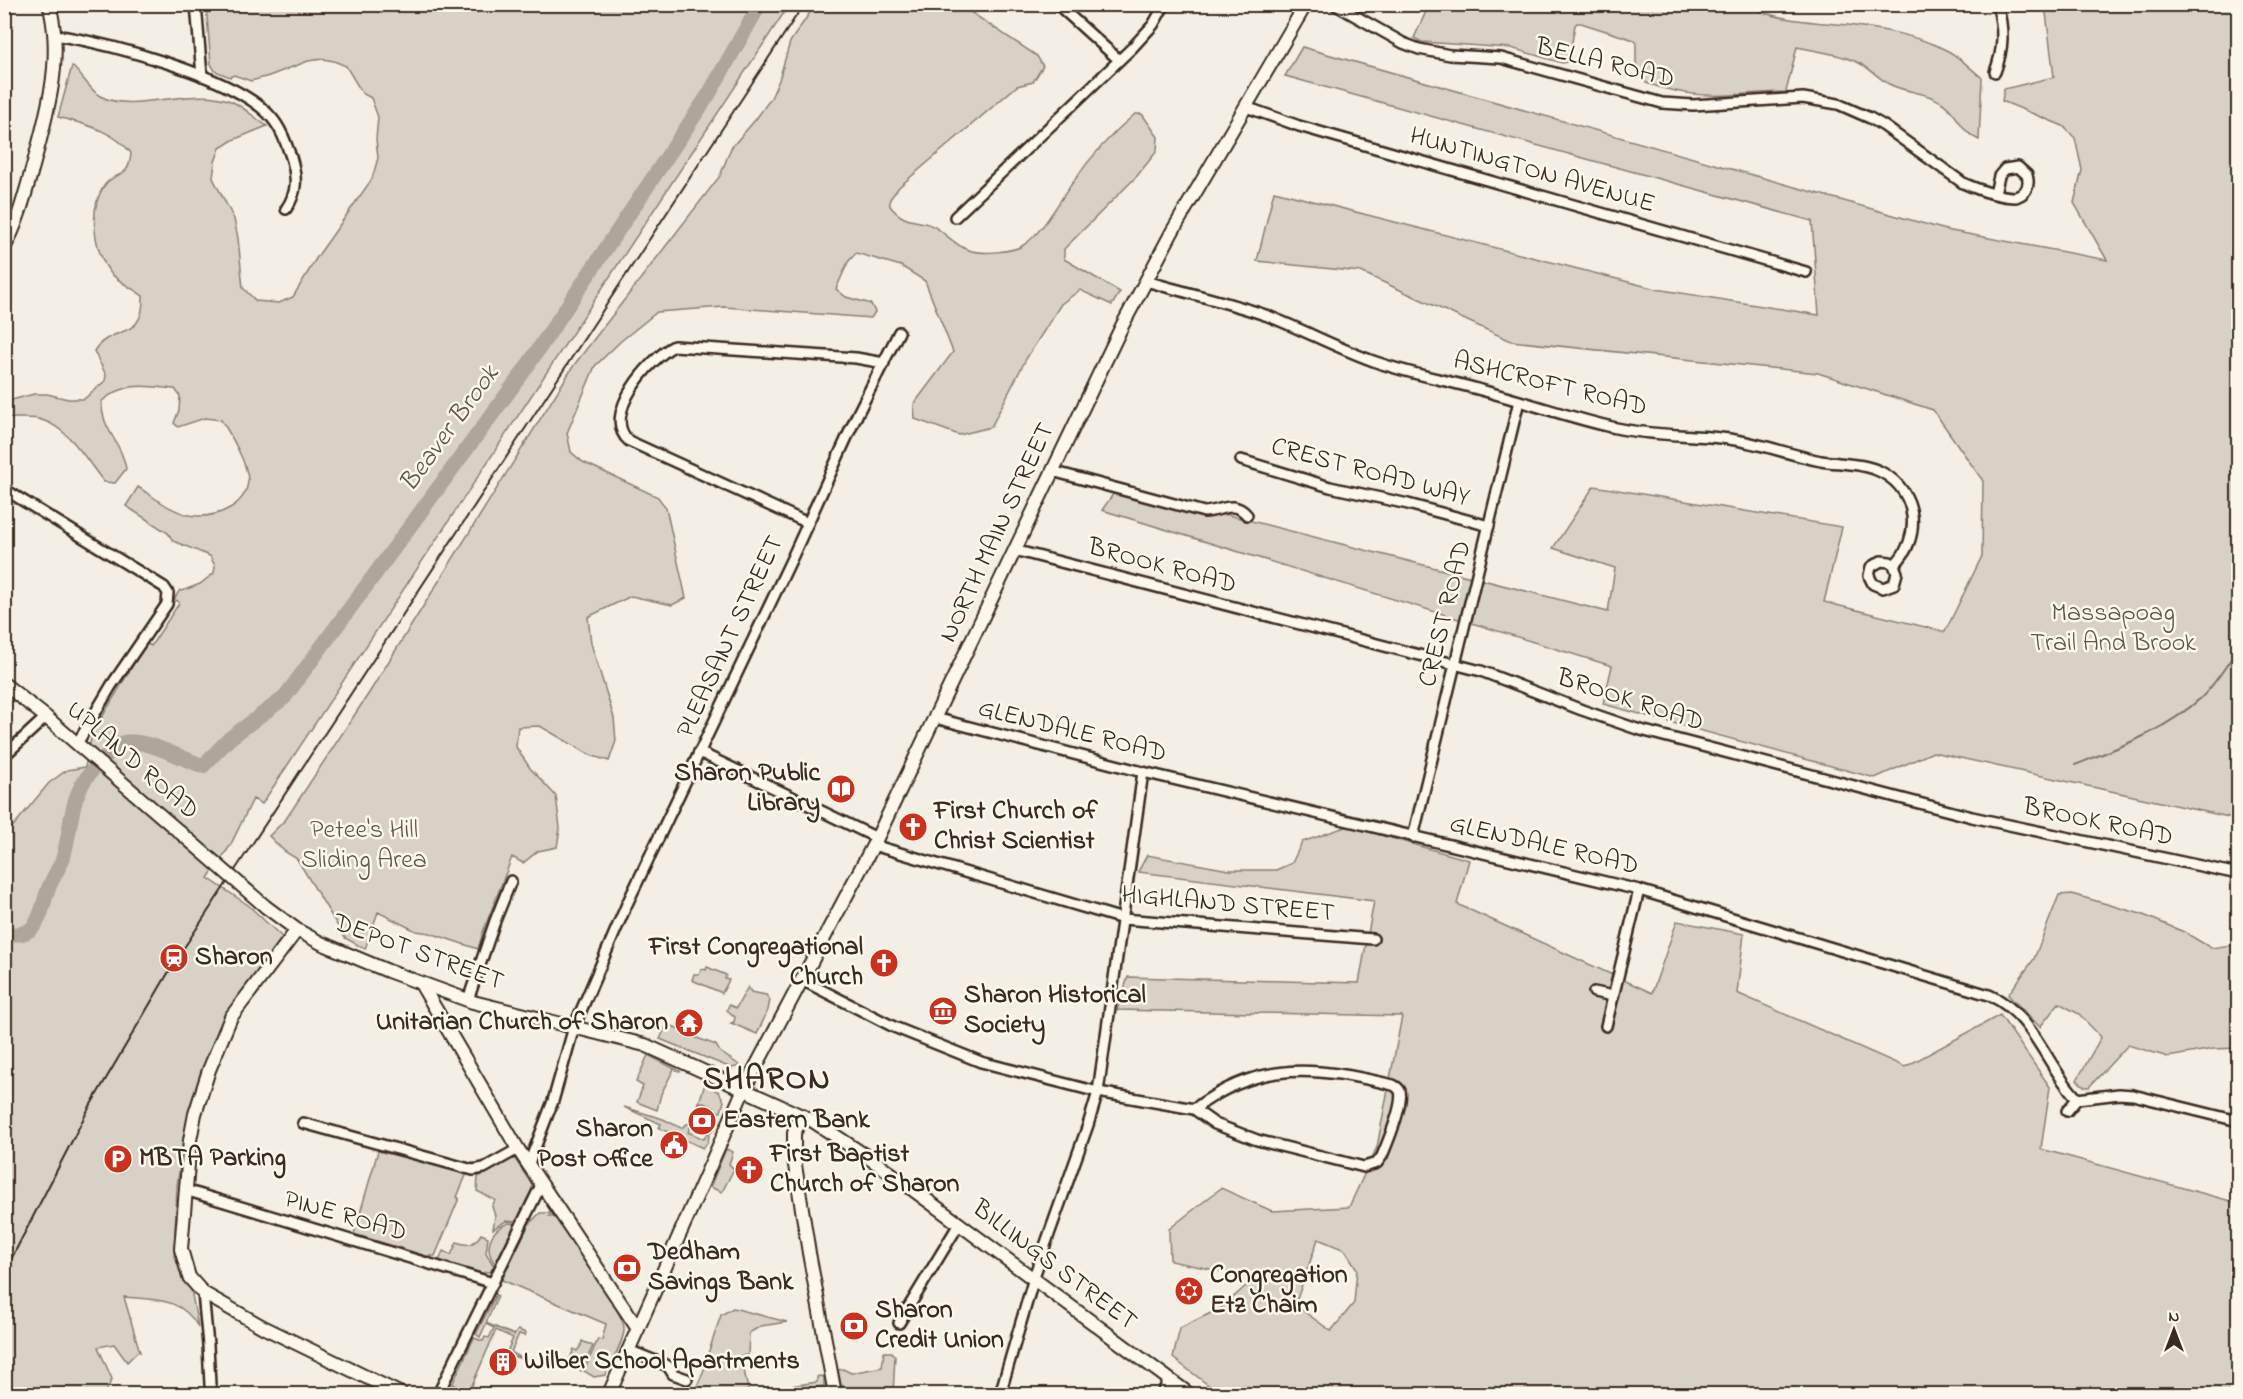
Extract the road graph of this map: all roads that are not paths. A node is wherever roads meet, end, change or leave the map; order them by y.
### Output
1 (49, 4) edge
2 (196, 4) edge
3 (1057, 4) edge
4 (1165, 4) edge
5 (1306, 4) edge
6 (1334, 4) edge
7 (1997, 4) edge
8 (56, 35) junction
9 (1119, 60) junction
10 (1995, 72) dead end
11 (202, 76) junction
12 (1246, 107) junction
13 (1995, 194) dead end
14 (286, 209) dead end
15 (955, 217) dead end
16 (4, 248) edge
17 (1806, 272) dead end
18 (1146, 281) junction
19 (900, 332) dead end
20 (884, 363) junction
21 (1519, 401) junction
22 (1240, 460) dead end
23 (1052, 471) junction
24 (4, 489) edge
25 (1247, 515) dead end
26 (808, 523) junction
27 (1489, 526) junction
28 (1014, 550) junction
29 (1894, 565) dead end
30 (1455, 665) junction
31 (4, 684) edge
32 (46, 717) junction
33 (935, 718) junction
34 (76, 744) junction
35 (699, 752) junction
36 (4, 756) edge
37 (1143, 772) junction
38 (1413, 837) junction
39 (875, 842) junction
40 (228, 874) joint
41 (2238, 874) edge
42 (511, 881) dead end
43 (1639, 890) junction
44 (1123, 919) junction
45 (297, 930) junction
46 (1373, 939) dead end
47 (802, 980) junction
48 (421, 984) junction
49 (1594, 992) dead end
50 (1613, 996) junction
51 (468, 1000) junction
52 (1606, 1026) dead end
53 (574, 1027) junction
54 (744, 1089) junction
55 (1098, 1092) junction
56 (2077, 1099) junction
57 (1194, 1109) junction
58 (2067, 1111) dead end
59 (803, 1116) junction
60 (2238, 1121) edge
61 (303, 1123) dead end
62 (518, 1149) junction
63 (528, 1166) junction
64 (541, 1185) junction
65 (184, 1190) junction
66 (959, 1224) junction
67 (1034, 1278) junction
68 (493, 1283) junction
69 (203, 1293) junction
70 (899, 1323) dead end
71 (638, 1329) junction
72 (628, 1350) junction
73 (687, 1378) dead end
74 (1169, 1380) junction
75 (209, 1393) edge
76 (400, 1395) edge
77 (438, 1395) edge
78 (609, 1395) edge
79 (835, 1395) edge
80 (1000, 1395) edge
81 (1162, 1395) edge
82 (1189, 1395) edge

1 - 8 main road
2 - 11 street
3 - 9 street
4 - 9 street
5 - 12 main road, NORTH MAIN STREET
6 - 13 street, BELLA ROAD
7 - 10 street
8 - 11 street
8 - 16 main road
9 - 15 street
11 - 14 street
12 - 17 street, HUNTINGTON AVENUE
12 - 18 main road, NORTH MAIN STREET
18 - 21 street, ASHCROFT ROAD
18 - 23 main road, NORTH MAIN STREET
19 - 20 street, PLEASANT STREET
20 - 26 street, PLEASANT STREET
20 - 26 street
21 - 27 street, CREST ROAD
21 - 29 street, ASHCROFT ROAD
22 - 27 street, CREST ROAD WAY
23 - 25 street
23 - 28 main road, NORTH MAIN STREET
24 - 34 street
26 - 35 street, PLEASANT STREET
27 - 30 street, CREST ROAD
28 - 30 street, BROOK ROAD
28 - 33 main road, NORTH MAIN STREET
30 - 38 street, CREST ROAD
30 - 41 street, BROOK ROAD
31 - 32 main road, UPLAND ROAD
32 - 34 main road, UPLAND ROAD
32 - 36 street
33 - 37 street, GLENDALE ROAD
33 - 39 main road, NORTH MAIN STREET
34 - 40 main road, UPLAND ROAD, bridge
35 - 39 street, HIGHLAND STREET
35 - 53 street, PLEASANT STREET
37 - 38 street, GLENDALE ROAD
37 - 44 street
38 - 43 street, GLENDALE ROAD
39 - 44 street, HIGHLAND STREET
39 - 47 main road, NORTH MAIN STREET
40 - 45 main road, DEPOT STREET, bridge
42 - 51 street
43 - 50 street
43 - 56 street, GLENDALE ROAD
44 - 46 street, HIGHLAND STREET
44 - 55 street
45 - 48 main road, DEPOT STREET
45 - 65 main road
47 - 54 main road, NORTH MAIN STREET
47 - 55 street
48 - 51 main road, DEPOT STREET
48 - 62 main road
49 - 50 street
50 - 52 street
51 - 53 main road, DEPOT STREET
53 - 54 main road, DEPOT STREET
53 - 63 street, PLEASANT STREET
54 - 59 main road, DEPOT STREET
54 - 71 main road, NORTH MAIN STREET
55 - 57 street
55 - 67 street
56 - 58 street
56 - 60 street
57 - 57 street
59 - 66 main road, BILLINGS STREET
59 - 79 main road
61 - 62 street
62 - 63 main road
63 - 64 main road
64 - 68 street
64 - 71 main road
65 - 68 street, PINE ROAD
65 - 69 main road
66 - 67 main road, BILLINGS STREET
66 - 70 street
67 - 74 main road, BILLINGS STREET
67 - 80 street
68 - 77 street
69 - 75 street
69 - 76 main road
71 - 72 main road, NORTH MAIN STREET
72 - 73 street
72 - 78 main road, NORTH MAIN STREET
74 - 81 street
74 - 82 main road, BILLINGS STREET

